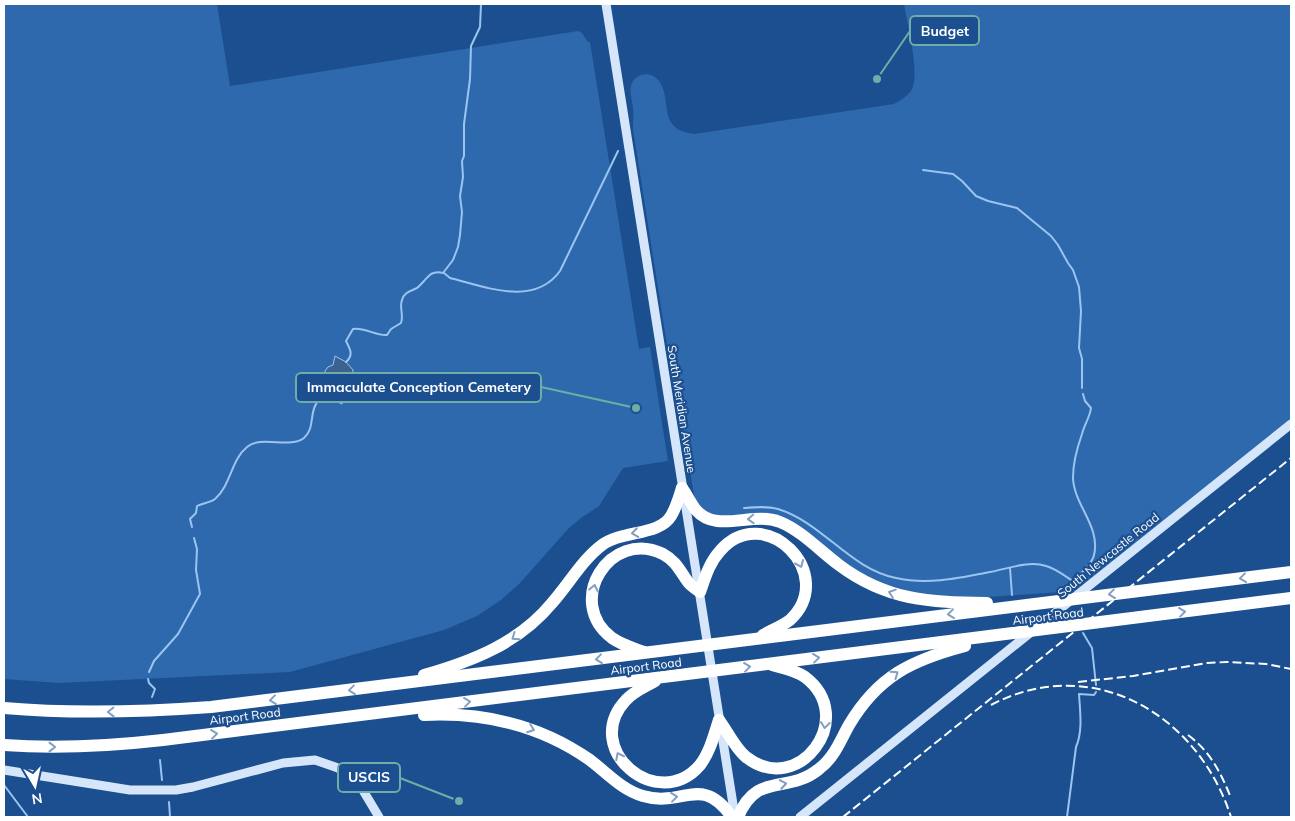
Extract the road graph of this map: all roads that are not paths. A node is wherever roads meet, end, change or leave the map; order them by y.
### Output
1 (606, 4) edge
2 (1291, 424) edge
3 (682, 488) junction
4 (1291, 572) edge
5 (700, 592) junction
6 (1291, 598) edge
7 (1034, 604) junction
8 (990, 638) junction
9 (752, 640) junction
10 (648, 653) junction
11 (768, 664) junction
12 (664, 677) junction
13 (383, 686) junction
14 (4, 708) edge
15 (332, 720) junction
16 (719, 720) junction
17 (4, 745) edge
18 (4, 770) edge
19 (380, 817) edge
20 (735, 817) edge
21 (800, 817) edge

1 - 3 street, South Meridian Avenue
2 - 21 street, South Newcastle Road
3 - 5 street, South Meridian Avenue
7 -> 3 highway
3 -> 13 highway
4 -> 7 highway, Airport Road
5 -> 9 highway
10 -> 5 highway
5 - 16 street, South Meridian Avenue
8 -> 6 highway, Airport Road
7 -> 9 highway, Airport Road
11 -> 8 highway, Airport Road
20 -> 8 highway
9 - 10 highway, Airport Road
10 -> 13 highway, Airport Road
12 -> 11 highway, Airport Road
11 -> 16 highway
15 -> 12 highway, Airport Road
16 -> 12 highway
13 -> 14 highway, Airport Road
17 -> 15 highway, Airport Road
15 -> 20 highway
16 - 20 street, South Meridian Avenue
18 - 19 street

